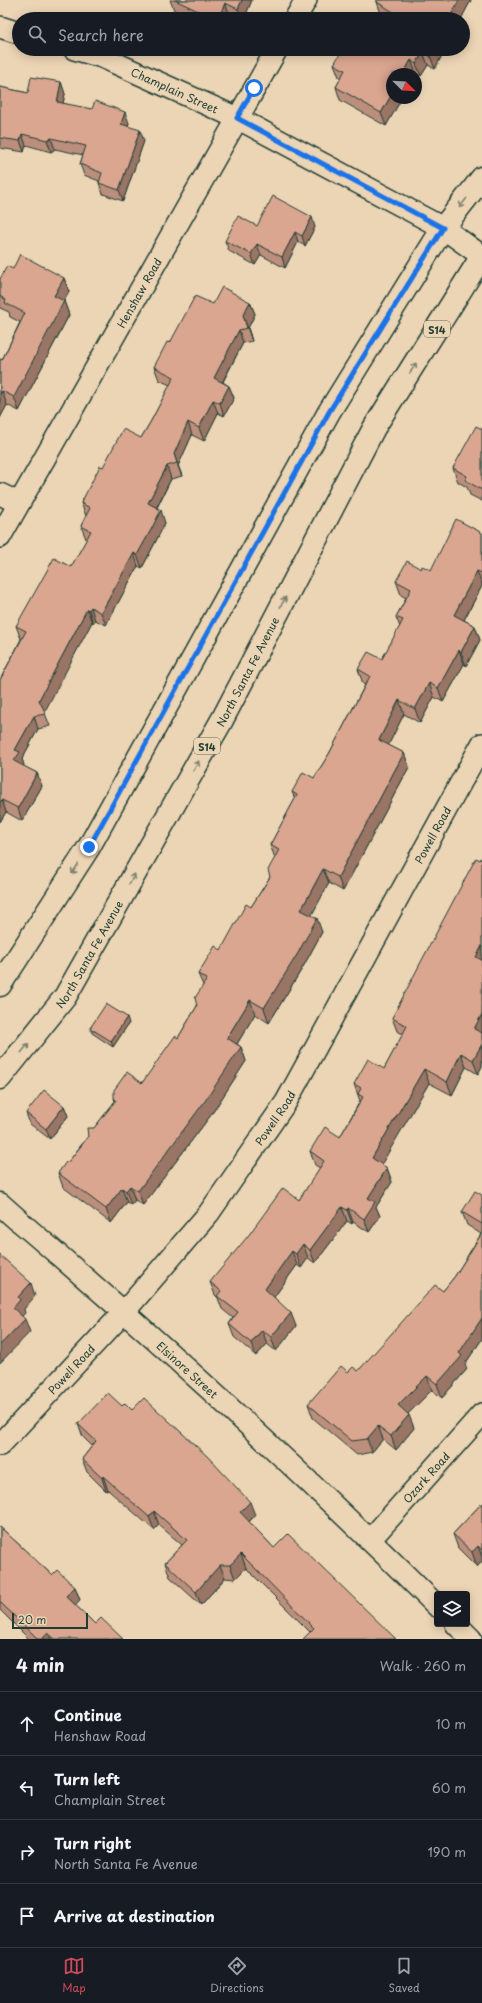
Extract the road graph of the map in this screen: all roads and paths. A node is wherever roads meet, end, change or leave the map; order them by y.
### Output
1 (306, 0) edge
2 (299, 12) edge
3 (0, 27) edge
4 (12, 31) edge
5 (98, 56) edge
6 (273, 56) edge
7 (237, 118) junction
8 (482, 178) edge
9 (443, 228) junction
10 (482, 256) edge
11 (0, 494) edge
12 (19, 504) junction
13 (0, 537) edge
14 (482, 744) edge
15 (0, 985) edge
16 (0, 1078) edge
17 (0, 1204) edge
18 (18, 1220) joint
19 (124, 1311) junction
20 (482, 1414) edge
21 (0, 1445) edge
22 (370, 1540) junction
23 (434, 1603) edge
24 (459, 1627) edge
25 (471, 1639) edge

1 - 2 street
3 - 4 street
5 - 7 street, Champlain Street
6 - 7 street, Henshaw Road
7 - 9 street, Champlain Street
7 - 12 street, Henshaw Road
8 -> 9 main road
9 - 10 street, Champlain Street
9 -> 15 main road
16 -> 10 main road, North Santa Fe Avenue / S14
11 - 12 street
12 - 13 street, Henshaw Road
14 - 19 street, Powell Road
17 - 18 main road, Elsinore Street
18 - 19 street, Elsinore Street
19 - 21 street, Powell Road
19 - 22 street, Elsinore Street
20 - 22 street, Ozark Road
22 - 23 street, Elsinore Street
24 - 25 street

